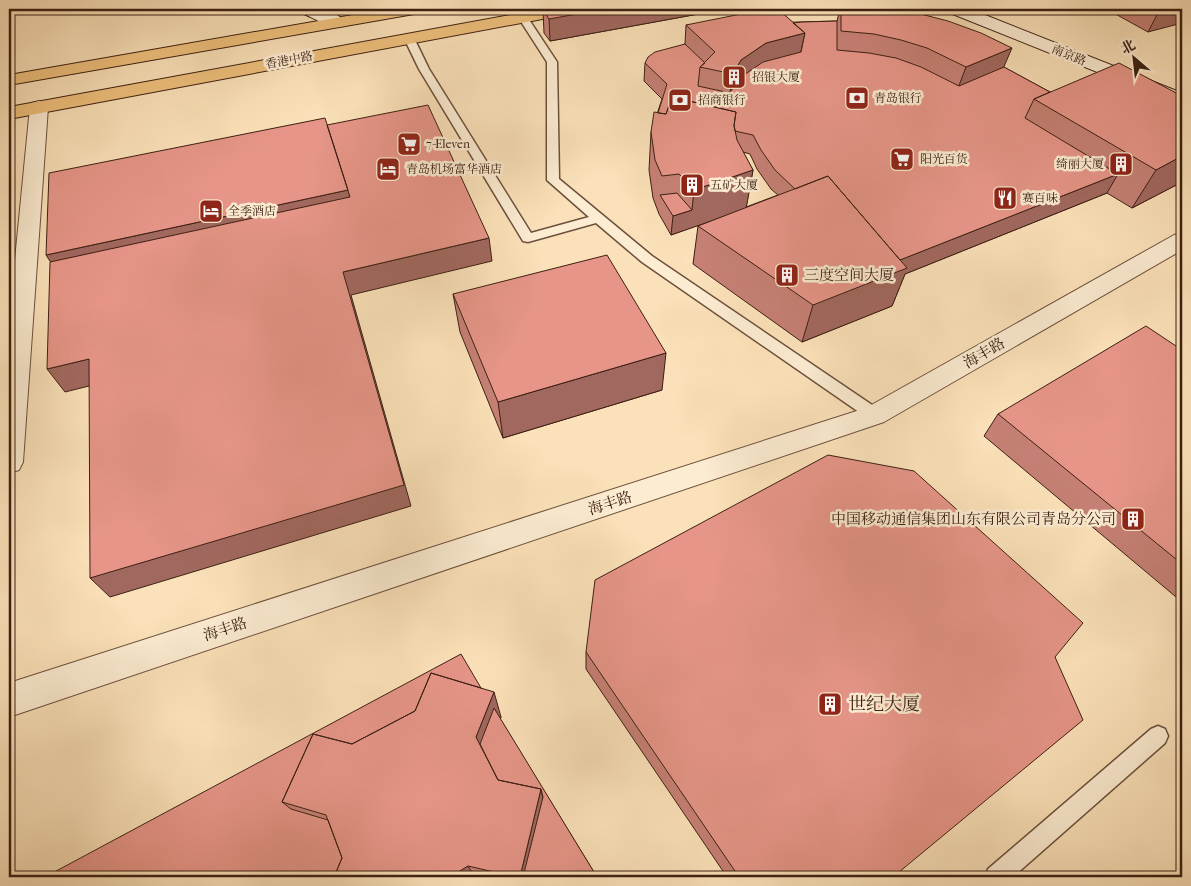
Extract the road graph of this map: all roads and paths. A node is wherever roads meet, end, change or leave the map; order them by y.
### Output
1 (308, 9) edge
2 (414, 9) edge
3 (569, 9) edge
4 (956, 9) edge
5 (998, 9) edge
6 (522, 17) junction
7 (337, 22) junction
8 (1050, 29) dead end
9 (409, 38) junction
10 (9, 80) edge
11 (1182, 100) edge
12 (39, 107) junction
13 (9, 113) edge
14 (599, 218) junction
15 (1182, 240) edge
16 (875, 415) junction
17 (9, 462) edge
18 (9, 700) edge
19 (1158, 736) dead end
20 (996, 877) edge

1 - 7 street
2 - 7 main road, 香港中路
3 - 6 main road, 香港中路
4 - 11 street, 南京路
5 - 8 street, 南京路
6 - 9 main road, 香港中路
6 - 14 lane
7 - 10 main road, 香港中路
9 - 12 main road, 香港中路
9 - 14 lane
12 - 13 main road, 香港中路
12 - 17 street
14 - 16 lane
15 - 16 street, 海丰路
16 - 18 street, 海丰路
19 - 20 lane

